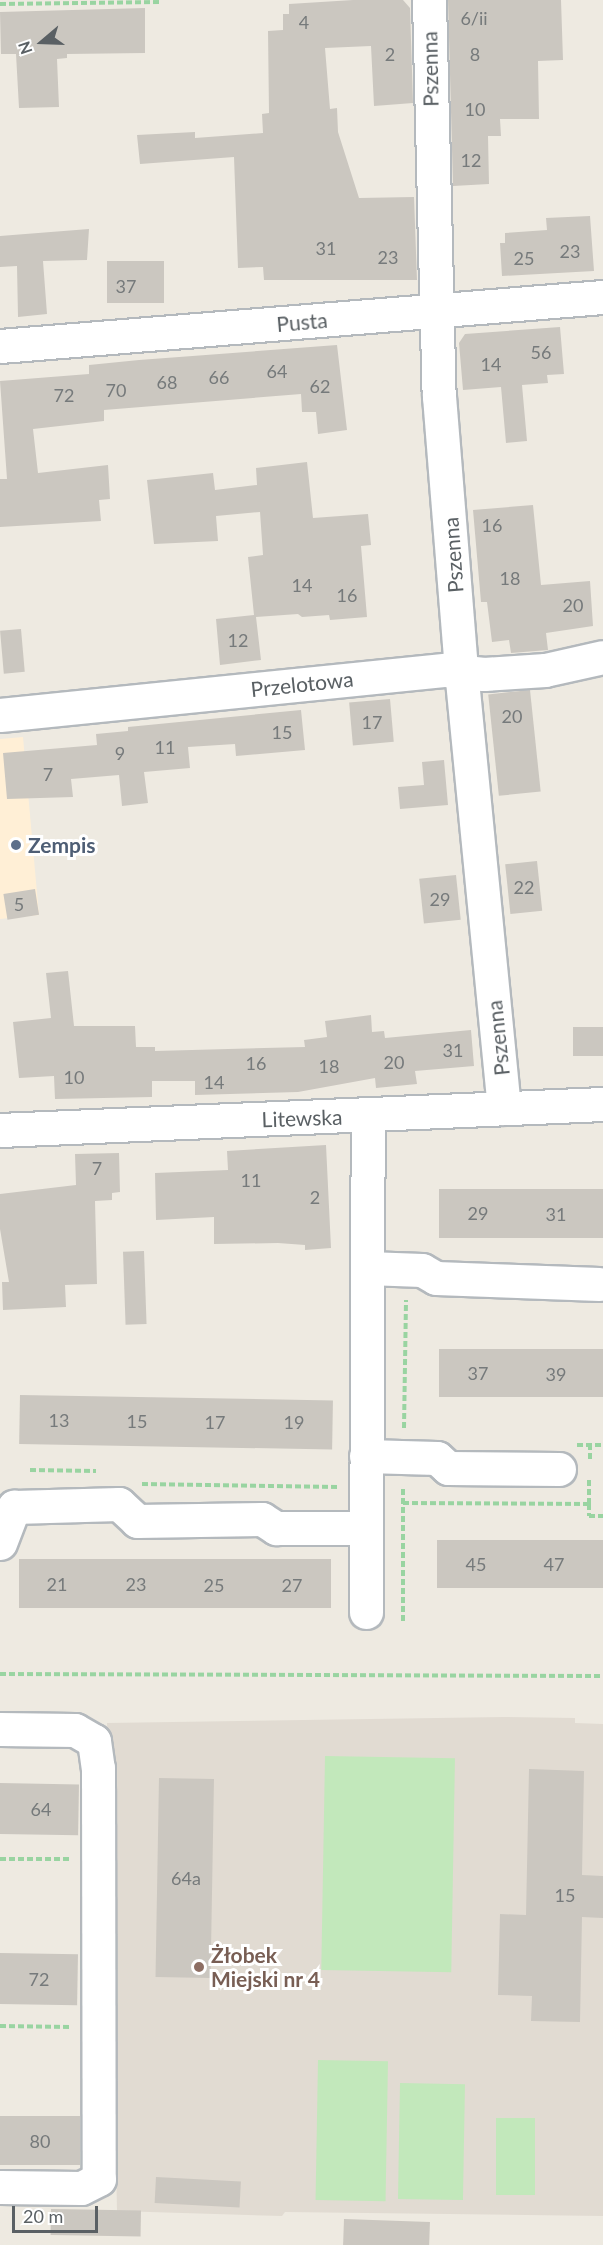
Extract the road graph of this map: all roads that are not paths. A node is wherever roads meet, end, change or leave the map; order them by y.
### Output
1 (429, 0) edge
2 (603, 297) edge
3 (437, 311) junction
4 (0, 346) edge
5 (603, 657) edge
6 (461, 670) junction
7 (0, 715) edge
8 (603, 1104) edge
9 (504, 1107) junction
10 (368, 1115) junction
11 (0, 1130) edge
12 (367, 1268) junction
13 (599, 1284) dead end
14 (366, 1456) junction
15 (559, 1469) dead end
16 (366, 1528) junction
17 (0, 1543) edge
18 (366, 1612) dead end
19 (0, 1729) edge
20 (0, 2187) edge

1 - 3 street, Pszenna
2 - 3 street, Pusta
3 - 4 street, Pusta
3 - 6 street, Pszenna
5 - 6 street, Przelotowa
6 - 7 street, Przelotowa
6 - 9 street, Pszenna
8 - 9 street, Litewska
9 - 10 street, Litewska
10 - 11 street, Litewska
10 - 12 street
12 - 13 street
12 - 14 street
14 - 15 street
14 - 16 street
16 - 17 street
16 - 18 street
19 - 20 street

